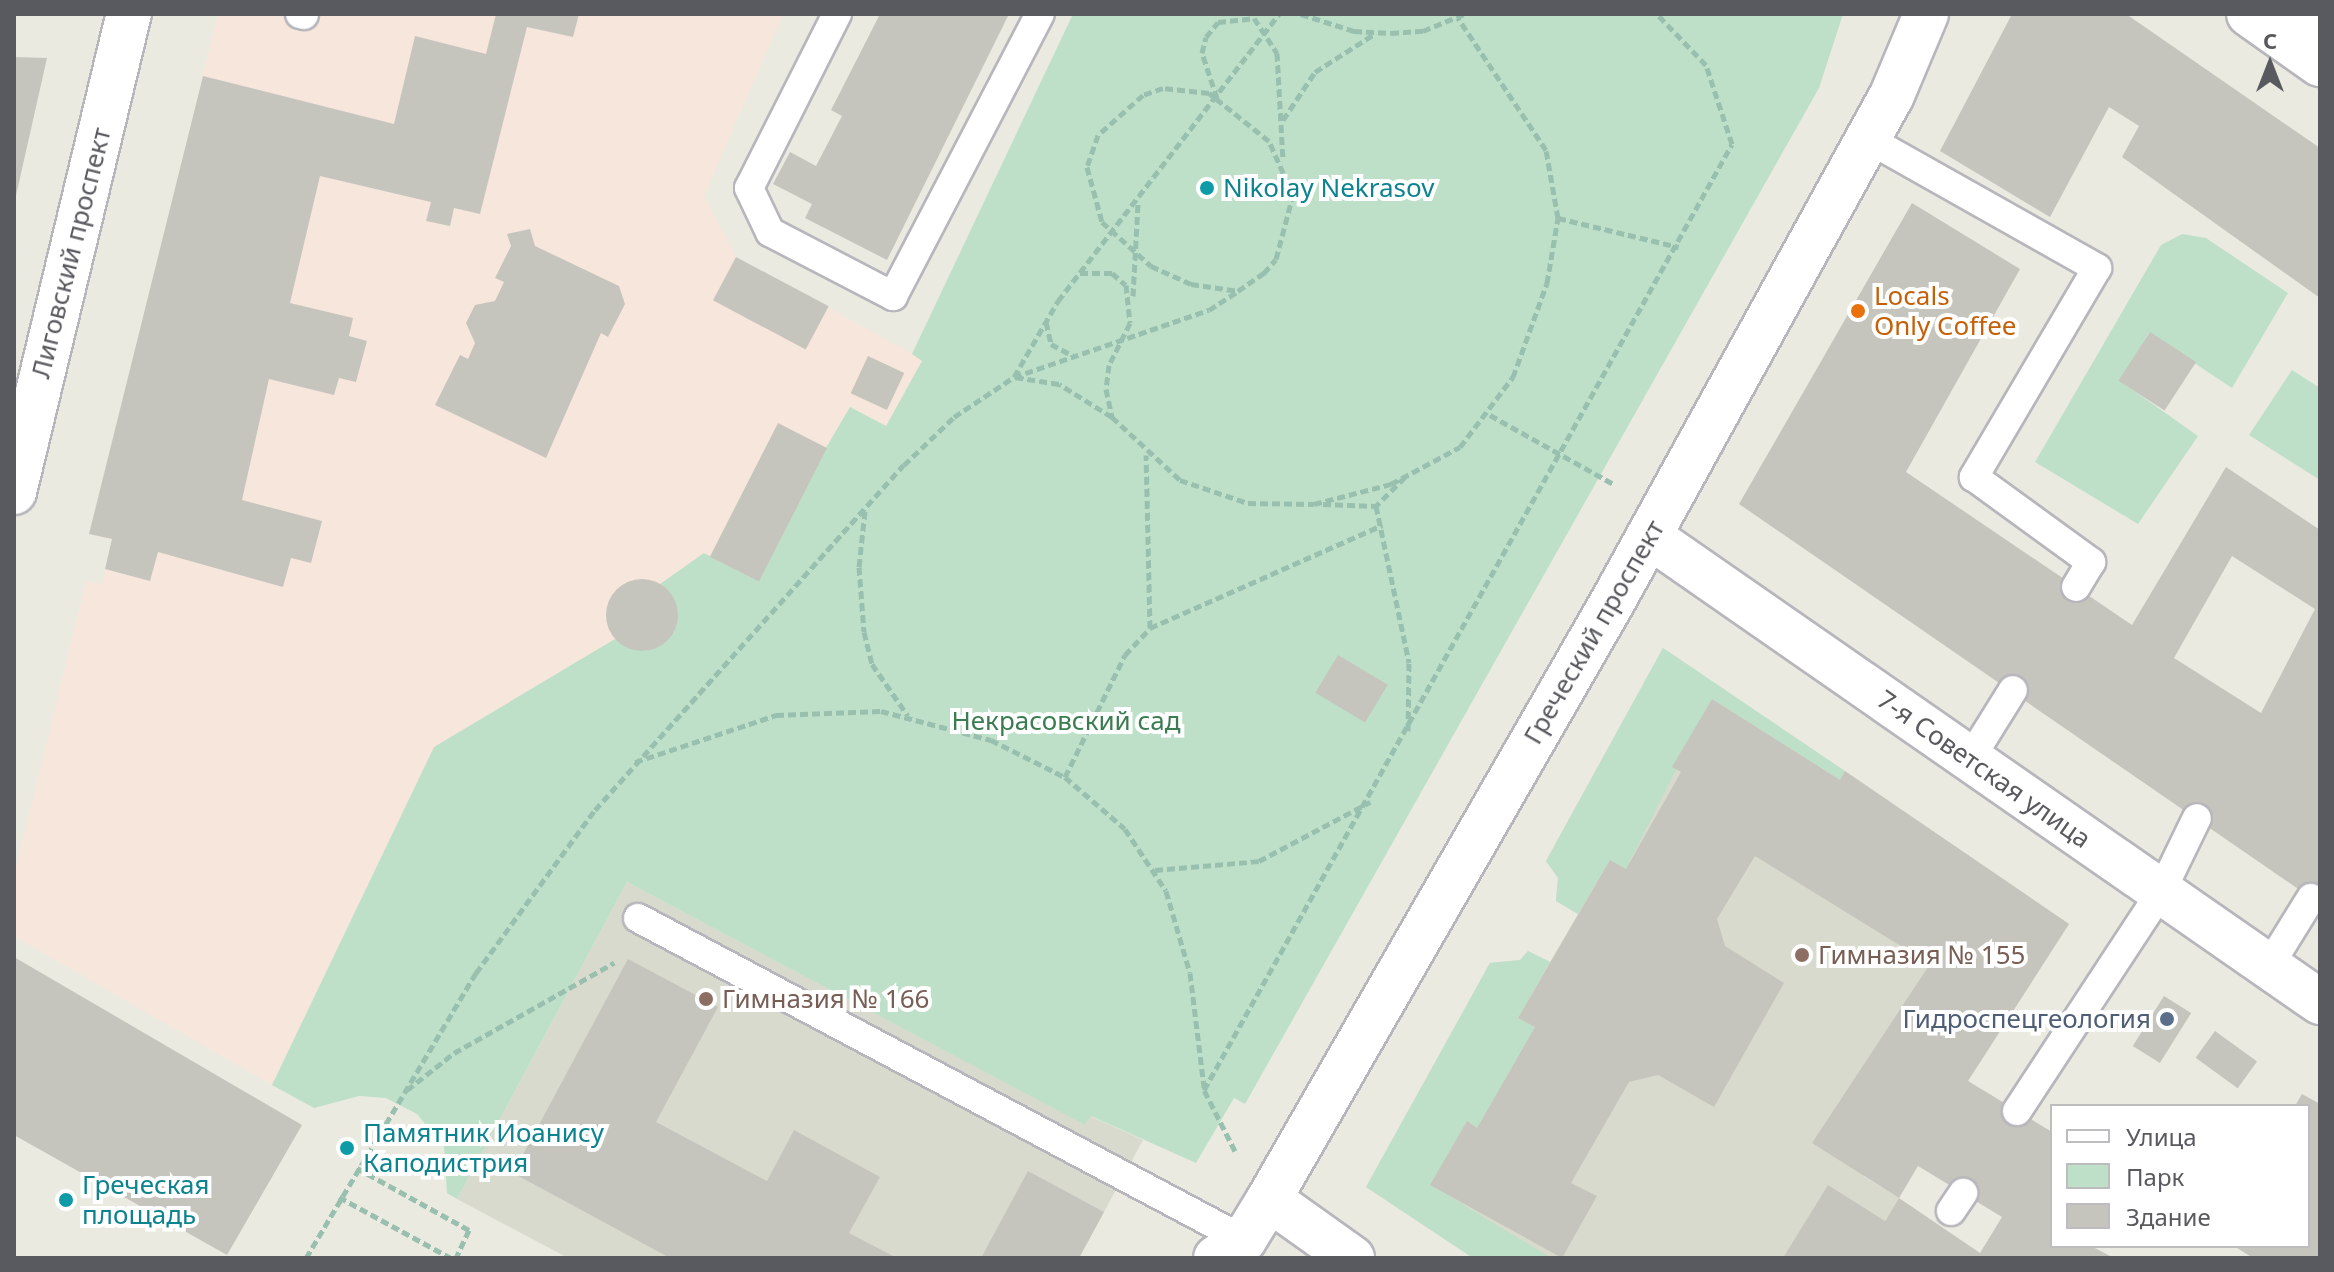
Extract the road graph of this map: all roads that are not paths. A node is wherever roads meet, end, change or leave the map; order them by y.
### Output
1 (129, 14) edge
2 (837, 14) edge
3 (1040, 14) edge
4 (1926, 14) edge
5 (2249, 14) edge
6 (2309, 14) edge
7 (2320, 22) edge
8 (2320, 64) edge
9 (1868, 139) junction
10 (14, 492) edge
11 (1649, 536) junction
12 (2076, 587) dead end
13 (2013, 690) dead end
14 (1970, 759) junction
15 (2197, 818) dead end
16 (2161, 892) junction
17 (2311, 898) dead end
18 (638, 918) dead end
19 (2269, 966) junction
20 (2320, 1002) edge
21 (2017, 1111) dead end
22 (1269, 1199) junction
23 (1235, 1252) edge
24 (1352, 1258) edge

1 - 10 street, Лиговский проспект
2 - 3 lane
4 - 9 street, Греческий проспект
5 - 8 street
6 - 7 street
9 - 11 street, Греческий проспект
9 - 12 lane
11 - 14 street, 7-я Советская улица
11 - 22 street, Греческий проспект
13 - 14 lane
14 - 16 street, 7-я Советская улица
15 - 16 lane
16 - 19 street, 7-я Советская улица
16 - 21 lane
17 - 19 lane
18 - 23 lane
19 - 20 street, 7-я Советская улица
22 - 23 street, Греческий проспект
22 - 24 street

